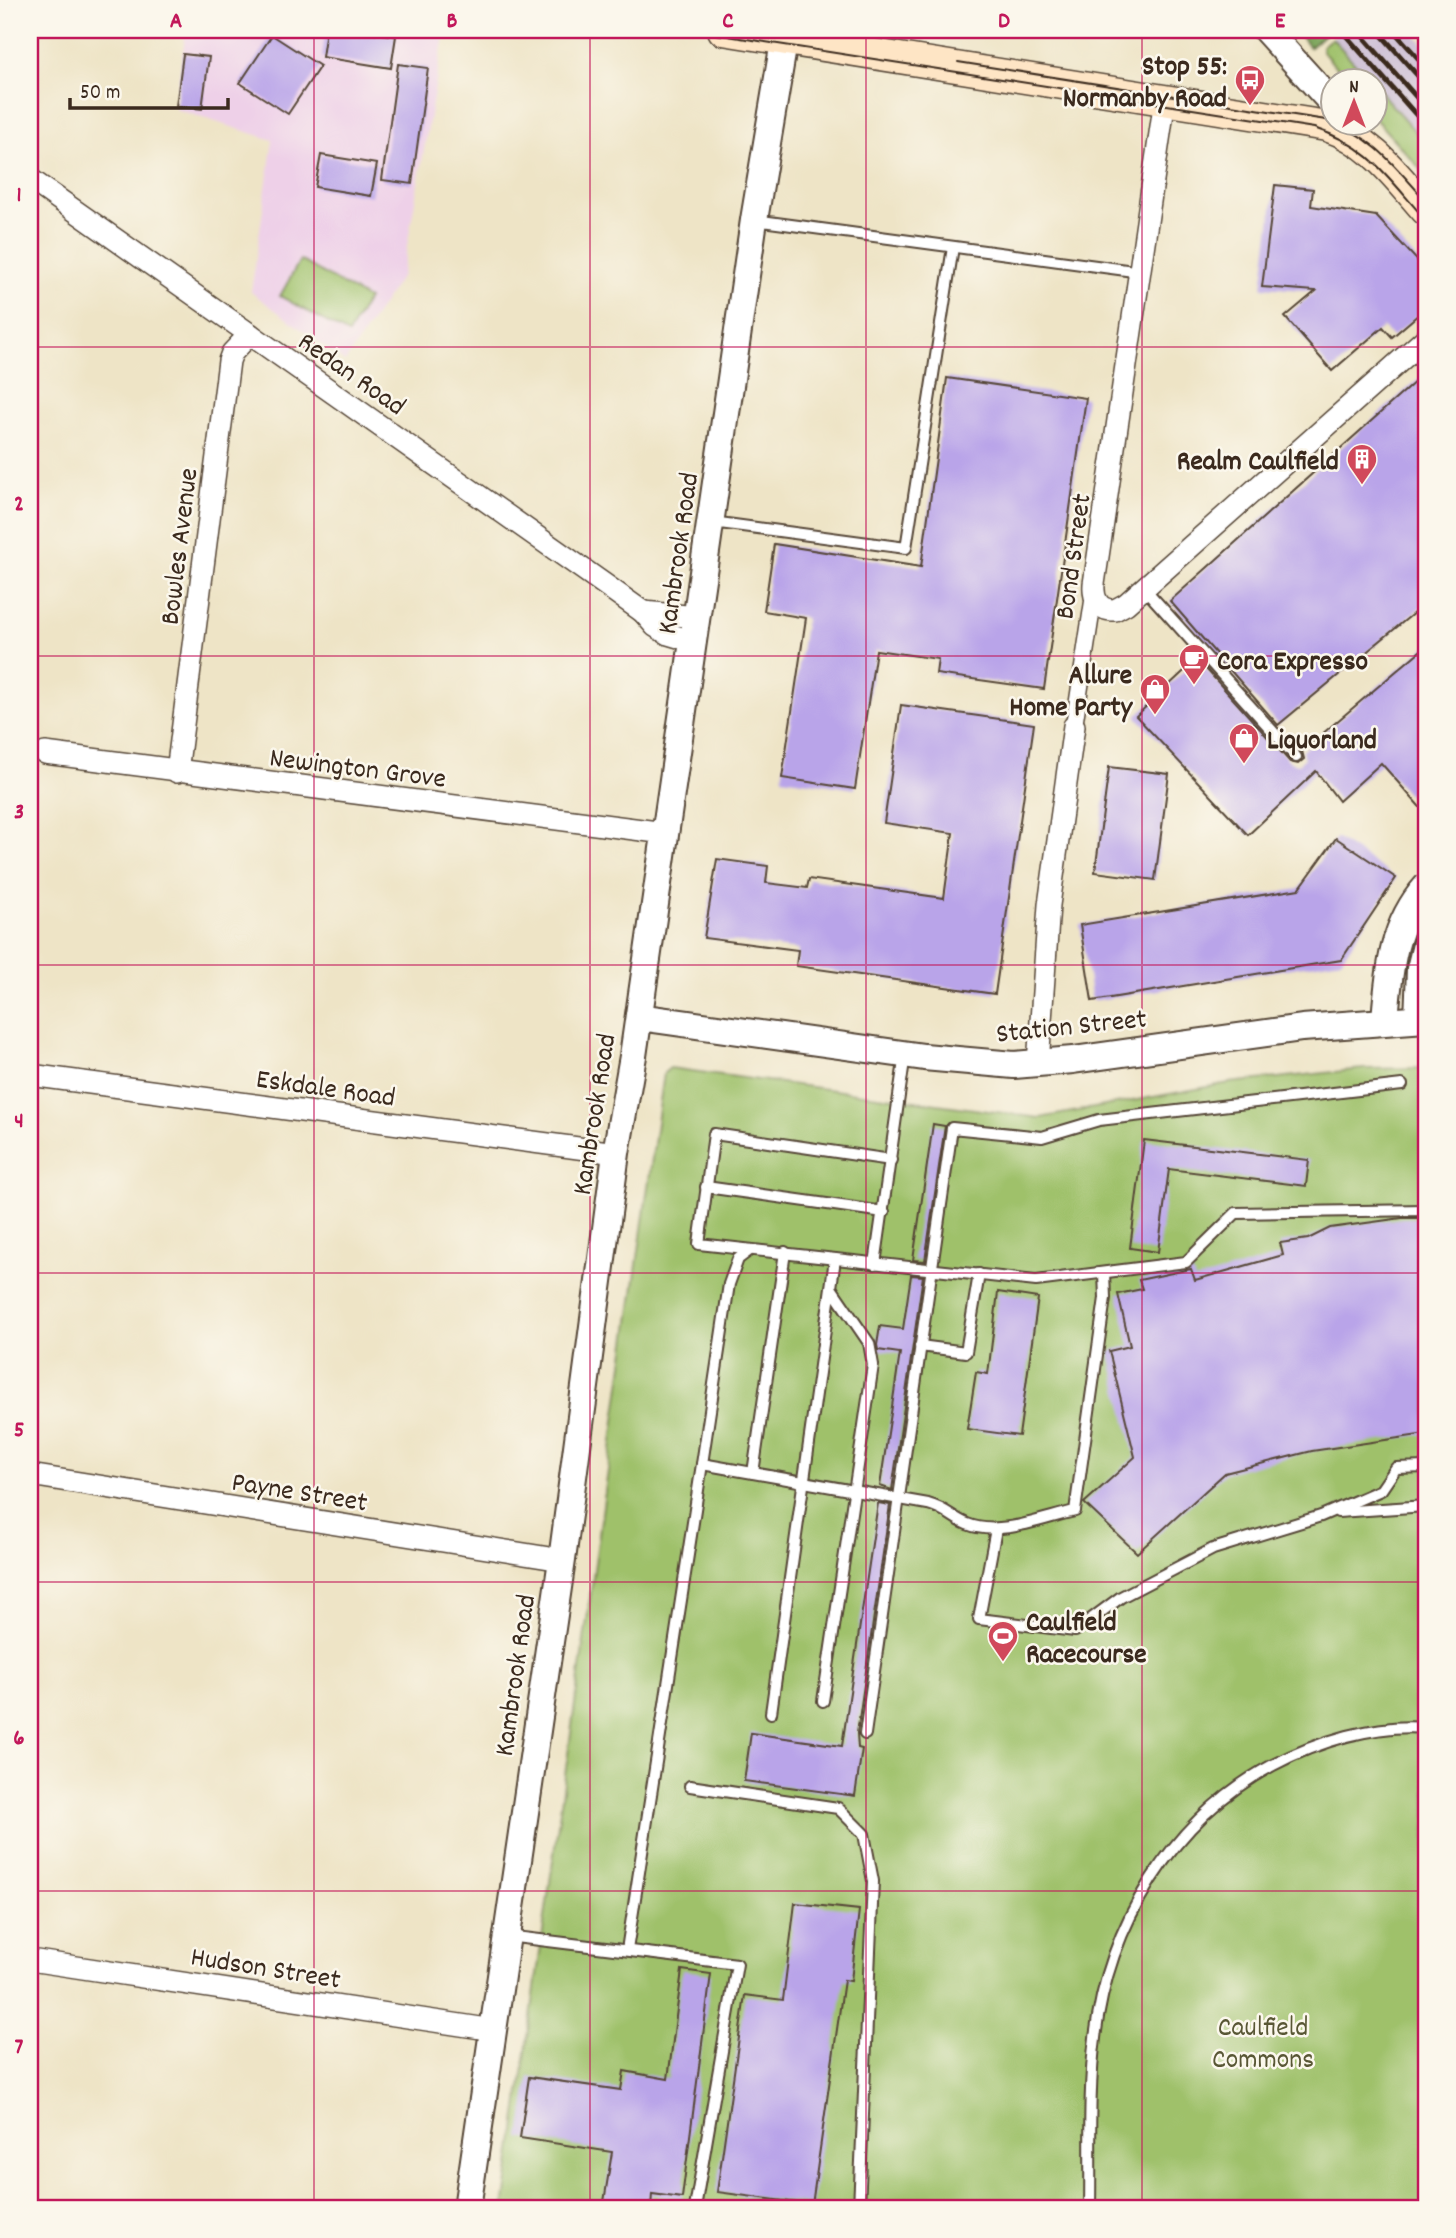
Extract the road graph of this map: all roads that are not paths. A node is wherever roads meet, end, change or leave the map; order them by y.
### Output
1 (723, 30) edge
2 (1266, 30) edge
3 (785, 35) edge
4 (1320, 90) edge
5 (1165, 99) junction
6 (1361, 136) edge
7 (1381, 159) junction
8 (30, 179) edge
9 (1426, 210) edge
10 (754, 220) junction
11 (953, 247) junction
12 (1141, 272) junction
13 (250, 334) junction
14 (1426, 338) edge
15 (712, 522) junction
16 (1144, 588) junction
17 (1094, 595) junction
18 (696, 629) junction
19 (1074, 726) joint
20 (44, 753) dead end
21 (1296, 757) dead end
22 (177, 772) junction
23 (665, 833) junction
24 (1426, 887) edge
25 (1426, 945) edge
26 (639, 1017) junction
27 (1422, 1019) edge
28 (1385, 1020) junction
29 (905, 1054) junction
30 (1038, 1064) junction
31 (30, 1076) edge
32 (1402, 1085) dead end
33 (616, 1153) junction
34 (891, 1160) junction
35 (706, 1187) junction
36 (1426, 1210) edge
37 (884, 1212) junction
38 (750, 1250) junction
39 (785, 1252) junction
40 (835, 1259) junction
41 (875, 1264) junction
42 (930, 1268) junction
43 (1104, 1273) junction
44 (979, 1274) junction
45 (832, 1290) junction
46 (920, 1346) junction
47 (702, 1464) junction
48 (1426, 1467) edge
49 (753, 1473) junction
50 (30, 1475) edge
51 (803, 1482) junction
52 (854, 1491) junction
53 (899, 1498) junction
54 (1426, 1506) edge
55 (1329, 1513) junction
56 (996, 1529) junction
57 (562, 1560) junction
58 (823, 1701) dead end
59 (771, 1713) dead end
60 (1426, 1728) edge
61 (865, 1734) dead end
62 (690, 1786) dead end
63 (507, 1936) junction
64 (627, 1950) junction
65 (30, 1960) edge
66 (494, 2030) junction
67 (467, 2208) edge
68 (695, 2208) edge
69 (859, 2208) edge
70 (1090, 2208) edge

1 - 3 main road
2 - 4 street
3 - 5 main road
3 - 10 street, Kambrook Road
5 - 7 main road
5 - 12 street, Bond Street
6 - 7 street
7 - 9 main road
8 - 13 street, Redan Road
10 - 11 lane
10 - 15 street, Kambrook Road
11 - 12 lane
11 - 15 lane
12 - 17 street, Bond Street
13 - 18 street, Redan Road
13 - 22 street, Bowles Avenue
14 - 16 street
15 - 18 street, Kambrook Road
16 - 17 street
16 - 21 lane
17 - 19 street, Bond Street
18 - 23 street, Kambrook Road
19 - 30 street, Bond Street
20 - 22 street, Newington Grove
22 - 23 street, Newington Grove
23 - 26 street, Kambrook Road
24 - 28 street
25 - 27 street
26 - 29 street, Station Street
26 - 33 street, Kambrook Road
27 - 28 street, Station Street
28 - 30 street, Station Street
29 - 30 street, Station Street
29 - 34 lane
31 - 33 street, Eskdale Road
32 - 42 lane
33 - 57 street, Kambrook Road
34 - 35 lane
34 - 37 lane
35 - 37 lane
35 - 38 lane
36 - 43 lane
37 - 41 lane
38 - 39 lane
38 - 47 lane
39 - 40 lane
39 - 49 lane
40 - 41 lane
40 - 45 lane
41 - 42 lane
42 - 44 lane
42 - 46 lane
43 - 44 lane
43 - 56 lane
44 - 46 lane
45 - 51 lane
45 - 52 lane
46 - 53 lane
47 - 49 lane
47 - 64 lane
48 - 55 lane
49 - 51 lane
50 - 57 street, Payne Street
51 - 52 lane
51 - 59 lane
52 - 53 lane
52 - 58 lane
53 - 56 lane
53 - 61 lane
54 - 55 lane
55 - 56 lane
57 - 63 street, Kambrook Road
60 - 70 lane
62 - 69 lane
63 - 64 lane
63 - 66 street, Kambrook Road
64 - 68 lane
65 - 66 street, Hudson Street
66 - 67 street, Kambrook Road

